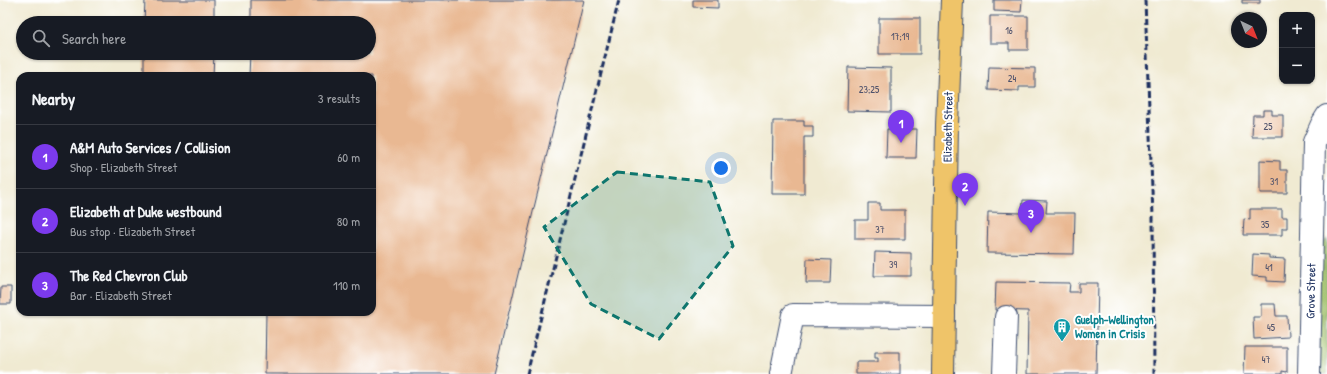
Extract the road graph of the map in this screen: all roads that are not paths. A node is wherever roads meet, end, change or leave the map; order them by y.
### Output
1 (952, 0) edge
2 (1327, 116) edge
3 (944, 316) junction
4 (1006, 317) dead end
5 (781, 374) edge
6 (943, 374) edge
7 (1004, 374) edge
8 (1309, 374) edge

1 - 3 main road, Elizabeth Street
2 - 8 street, Grove Street
3 - 5 street
3 - 6 main road, Elizabeth Street
4 - 7 street

